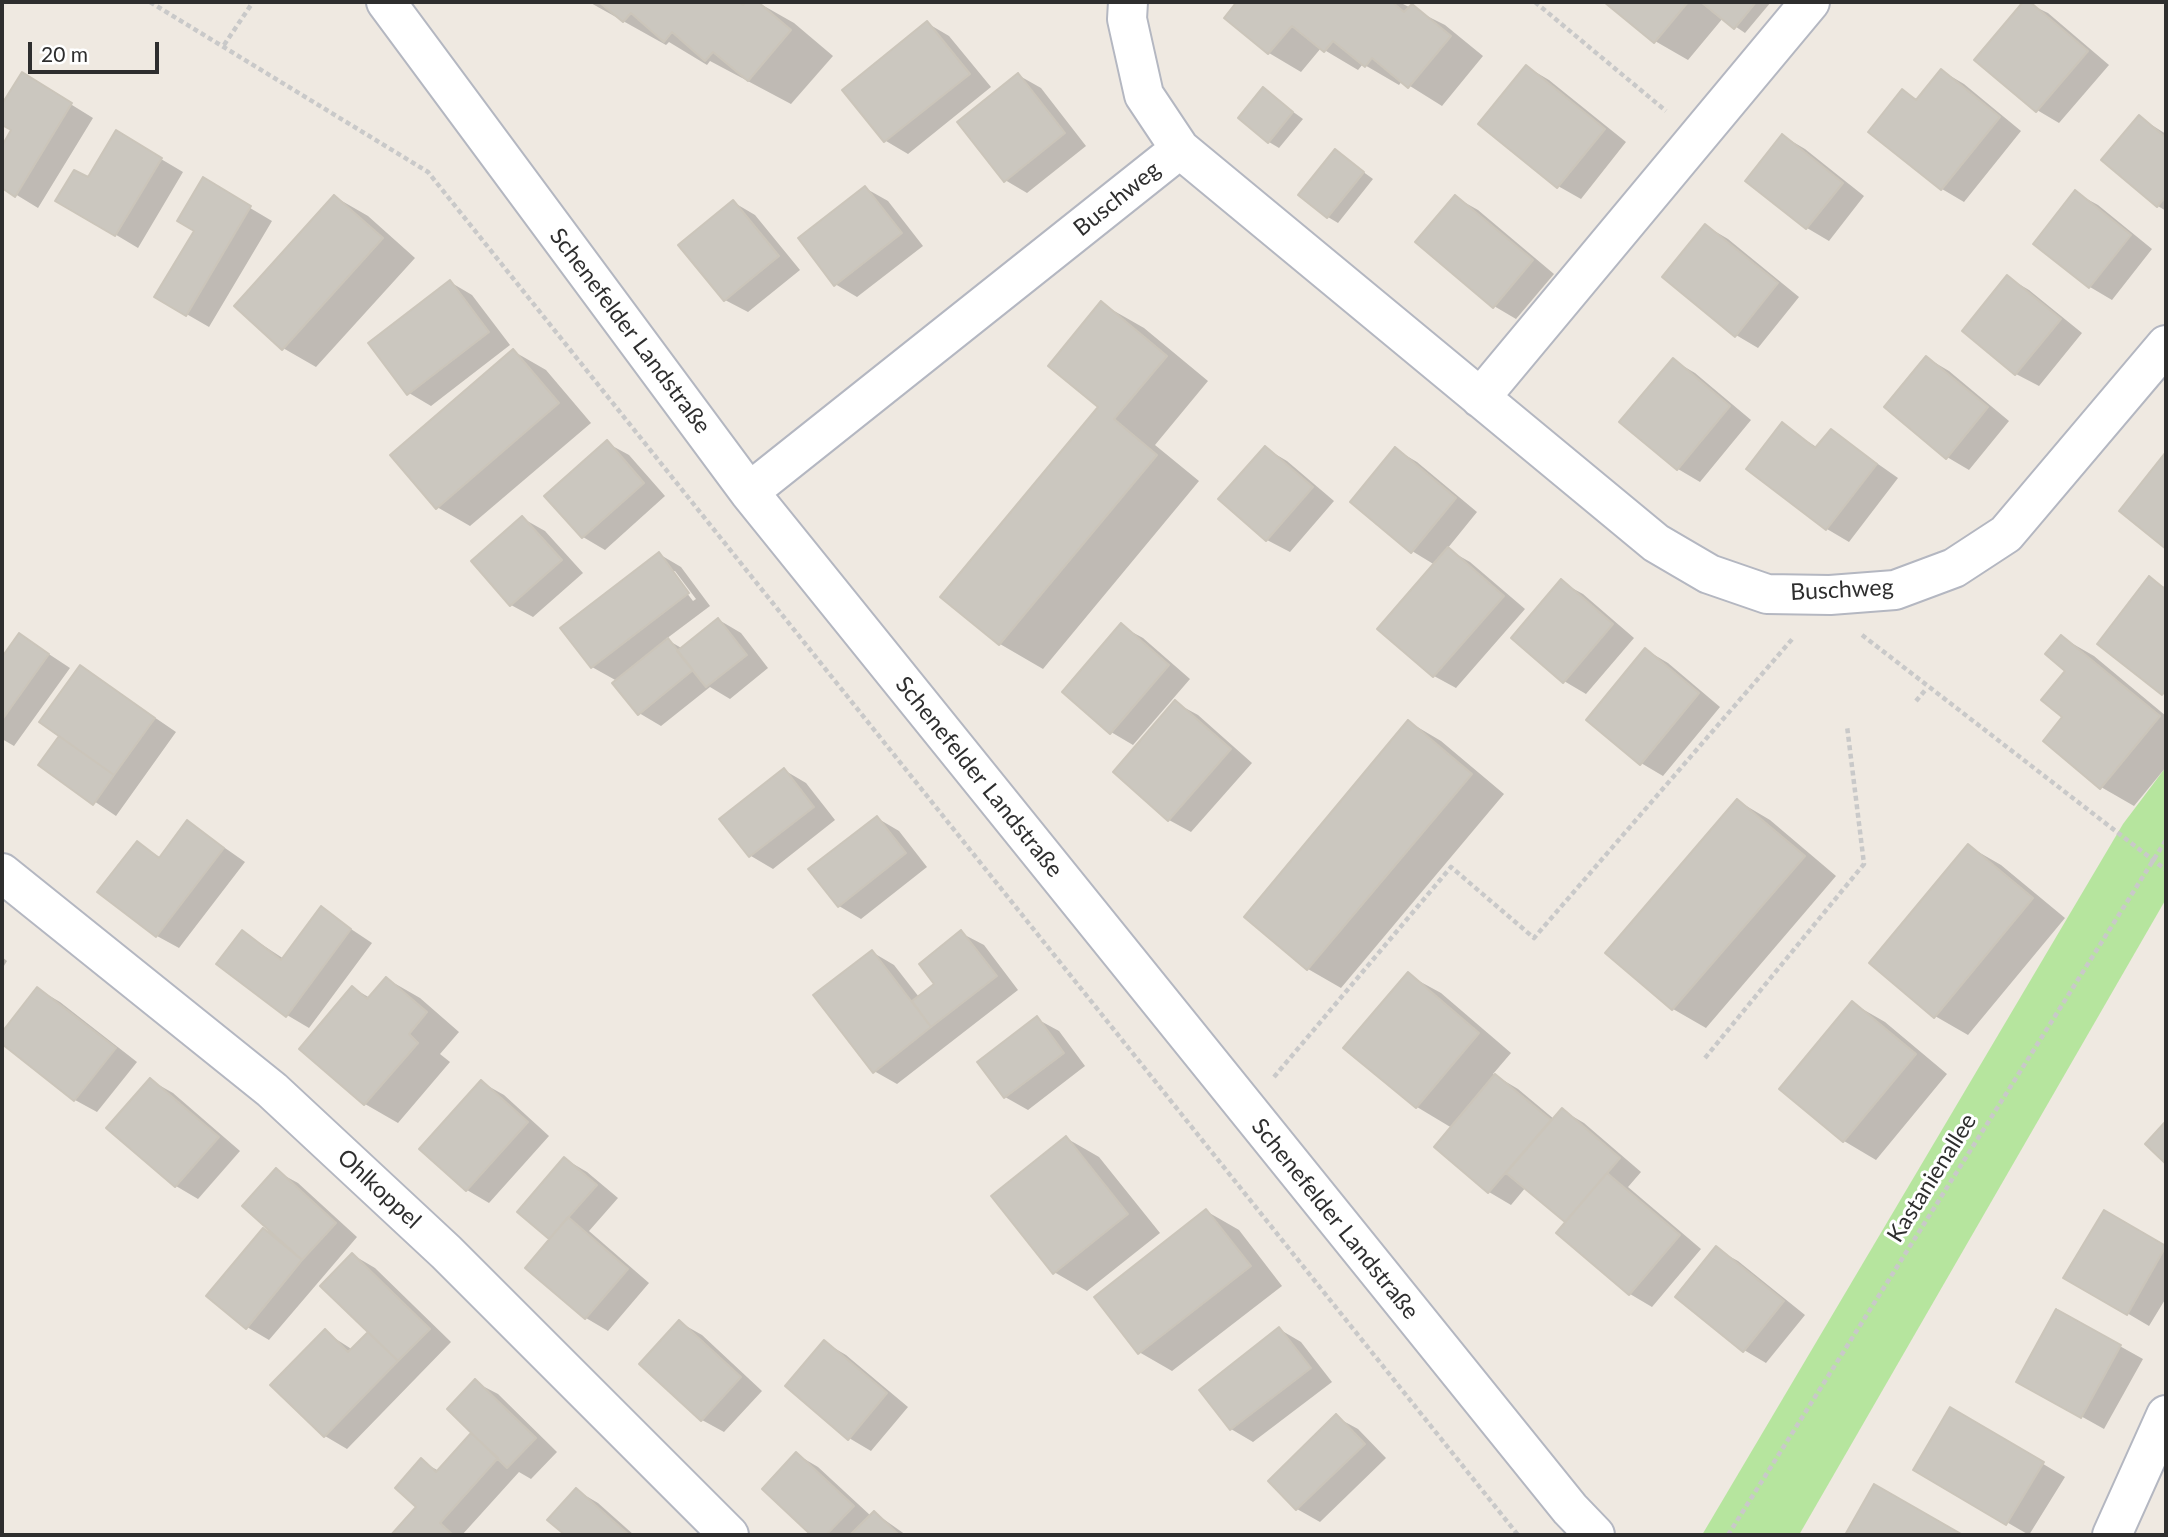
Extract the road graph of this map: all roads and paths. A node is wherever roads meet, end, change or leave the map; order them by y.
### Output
1 (150, 2) edge
2 (253, 2) edge
3 (386, 2) edge
4 (1128, 2) edge
5 (1535, 2) edge
6 (1810, 2) edge
7 (225, 45) junction
8 (1696, 136) junction
9 (1180, 149) junction
10 (2166, 345) edge
11 (1480, 398) junction
12 (749, 492) junction
13 (1829, 595) junction
14 (1927, 688) junction
15 (1916, 701) dead end
16 (1847, 726) dead end
17 (2166, 840) edge
18 (2152, 860) junction
19 (2166, 870) edge
20 (2, 873) edge
21 (1705, 1058) dead end
22 (1241, 1102) junction
23 (2166, 1415) edge
24 (729, 1535) edge
25 (1518, 1535) edge
26 (1595, 1535) edge
27 (1728, 1535) edge
28 (2112, 1535) edge

1 - 7 path
2 - 7 path
3 - 12 street, Schenefelder Landstraße
4 - 9 street
5 - 8 path
6 - 8 street
7 - 25 path
8 - 11 street
9 - 11 street, Buschweg
9 - 12 street, Buschweg
10 - 13 street, Buschweg
11 - 13 street, Buschweg
12 - 22 street, Schenefelder Landstraße
13 - 14 path
13 - 22 path
14 - 15 path
14 - 18 path
16 - 21 path
17 - 18 path, Kastanienallee
18 - 19 path
18 - 27 path, Kastanienallee
20 - 24 street, Ohlkoppel
22 - 26 street, Schenefelder Landstraße
23 - 28 street

